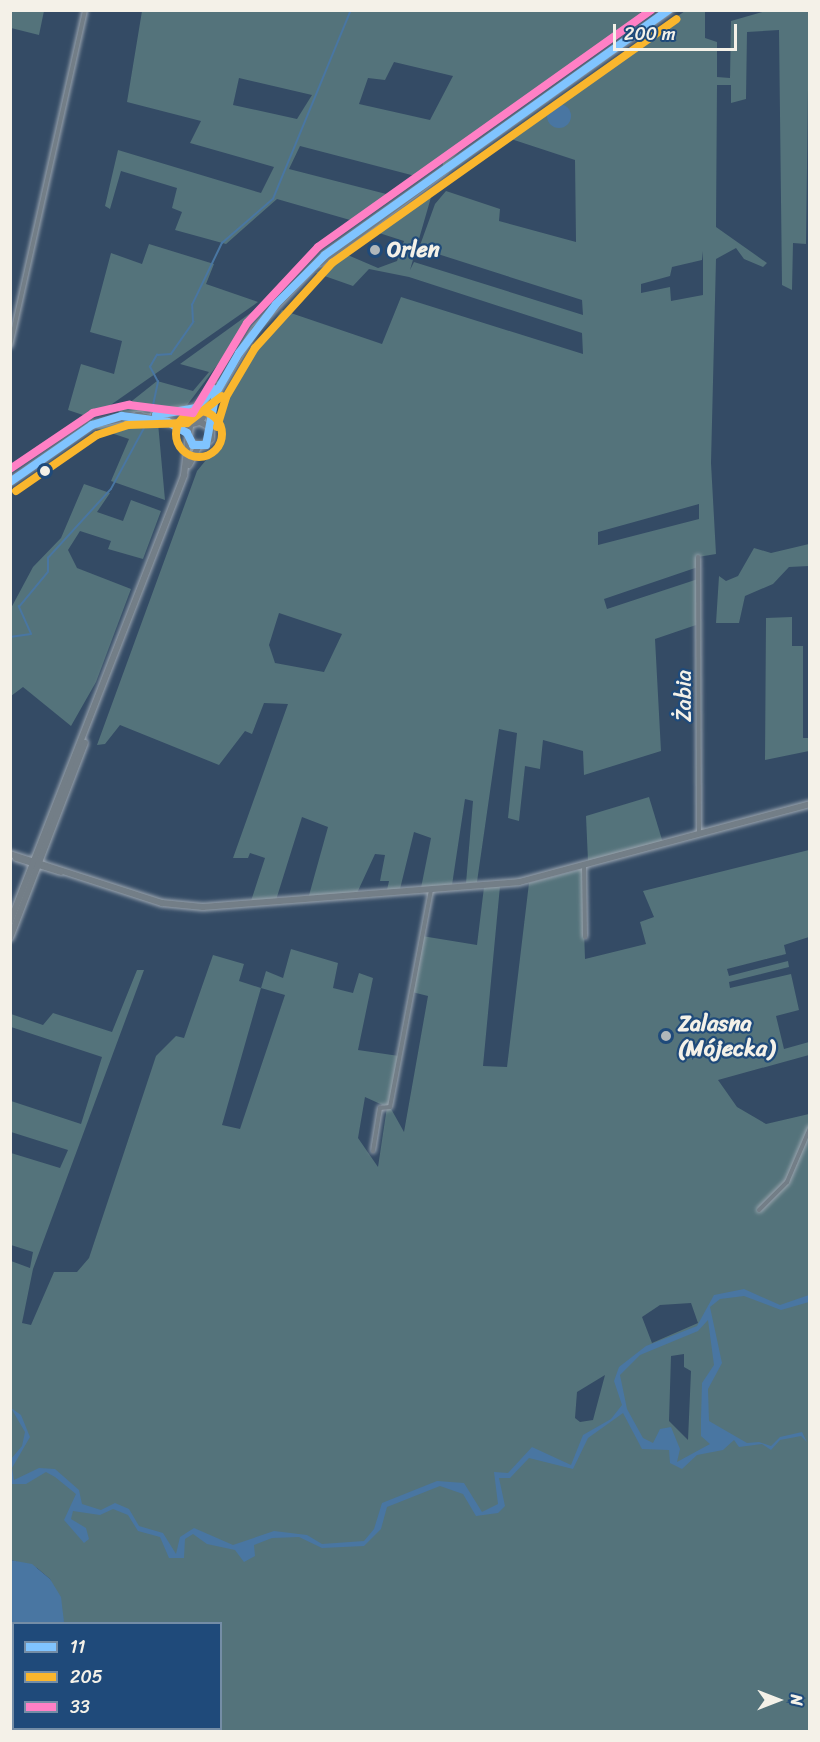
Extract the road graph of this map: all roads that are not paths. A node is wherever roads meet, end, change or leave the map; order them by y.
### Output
1 (85, 10) edge
2 (670, 10) edge
3 (10, 346) edge
4 (226, 375) junction
5 (150, 416) junction
6 (203, 423) junction
7 (188, 429) junction
8 (191, 444) junction
9 (198, 447) junction
10 (184, 476) junction
11 (10, 482) edge
12 (698, 557) dead end
13 (810, 804) edge
14 (699, 835) junction
15 (10, 855) edge
16 (38, 863) junction
17 (584, 865) junction
18 (431, 889) junction
19 (10, 922) edge
20 (10, 938) edge
21 (585, 938) dead end
22 (810, 1128) edge
23 (373, 1151) dead end
24 (759, 1210) dead end

1 - 3 street
2 - 4 main road
4 - 5 main road
4 - 6 main road
5 - 7 main road
5 - 11 main road
6 - 7 main road
6 - 9 main road
7 - 8 main road
8 - 9 main road
8 - 10 main road
9 - 10 main road
10 - 16 main road
12 - 14 street, Żabia
13 - 14 main road
14 - 17 main road
15 - 16 main road
16 - 18 main road
16 - 19 main road
16 - 20 main road
17 - 18 main road
17 - 21 street
18 - 23 street
22 - 24 street

